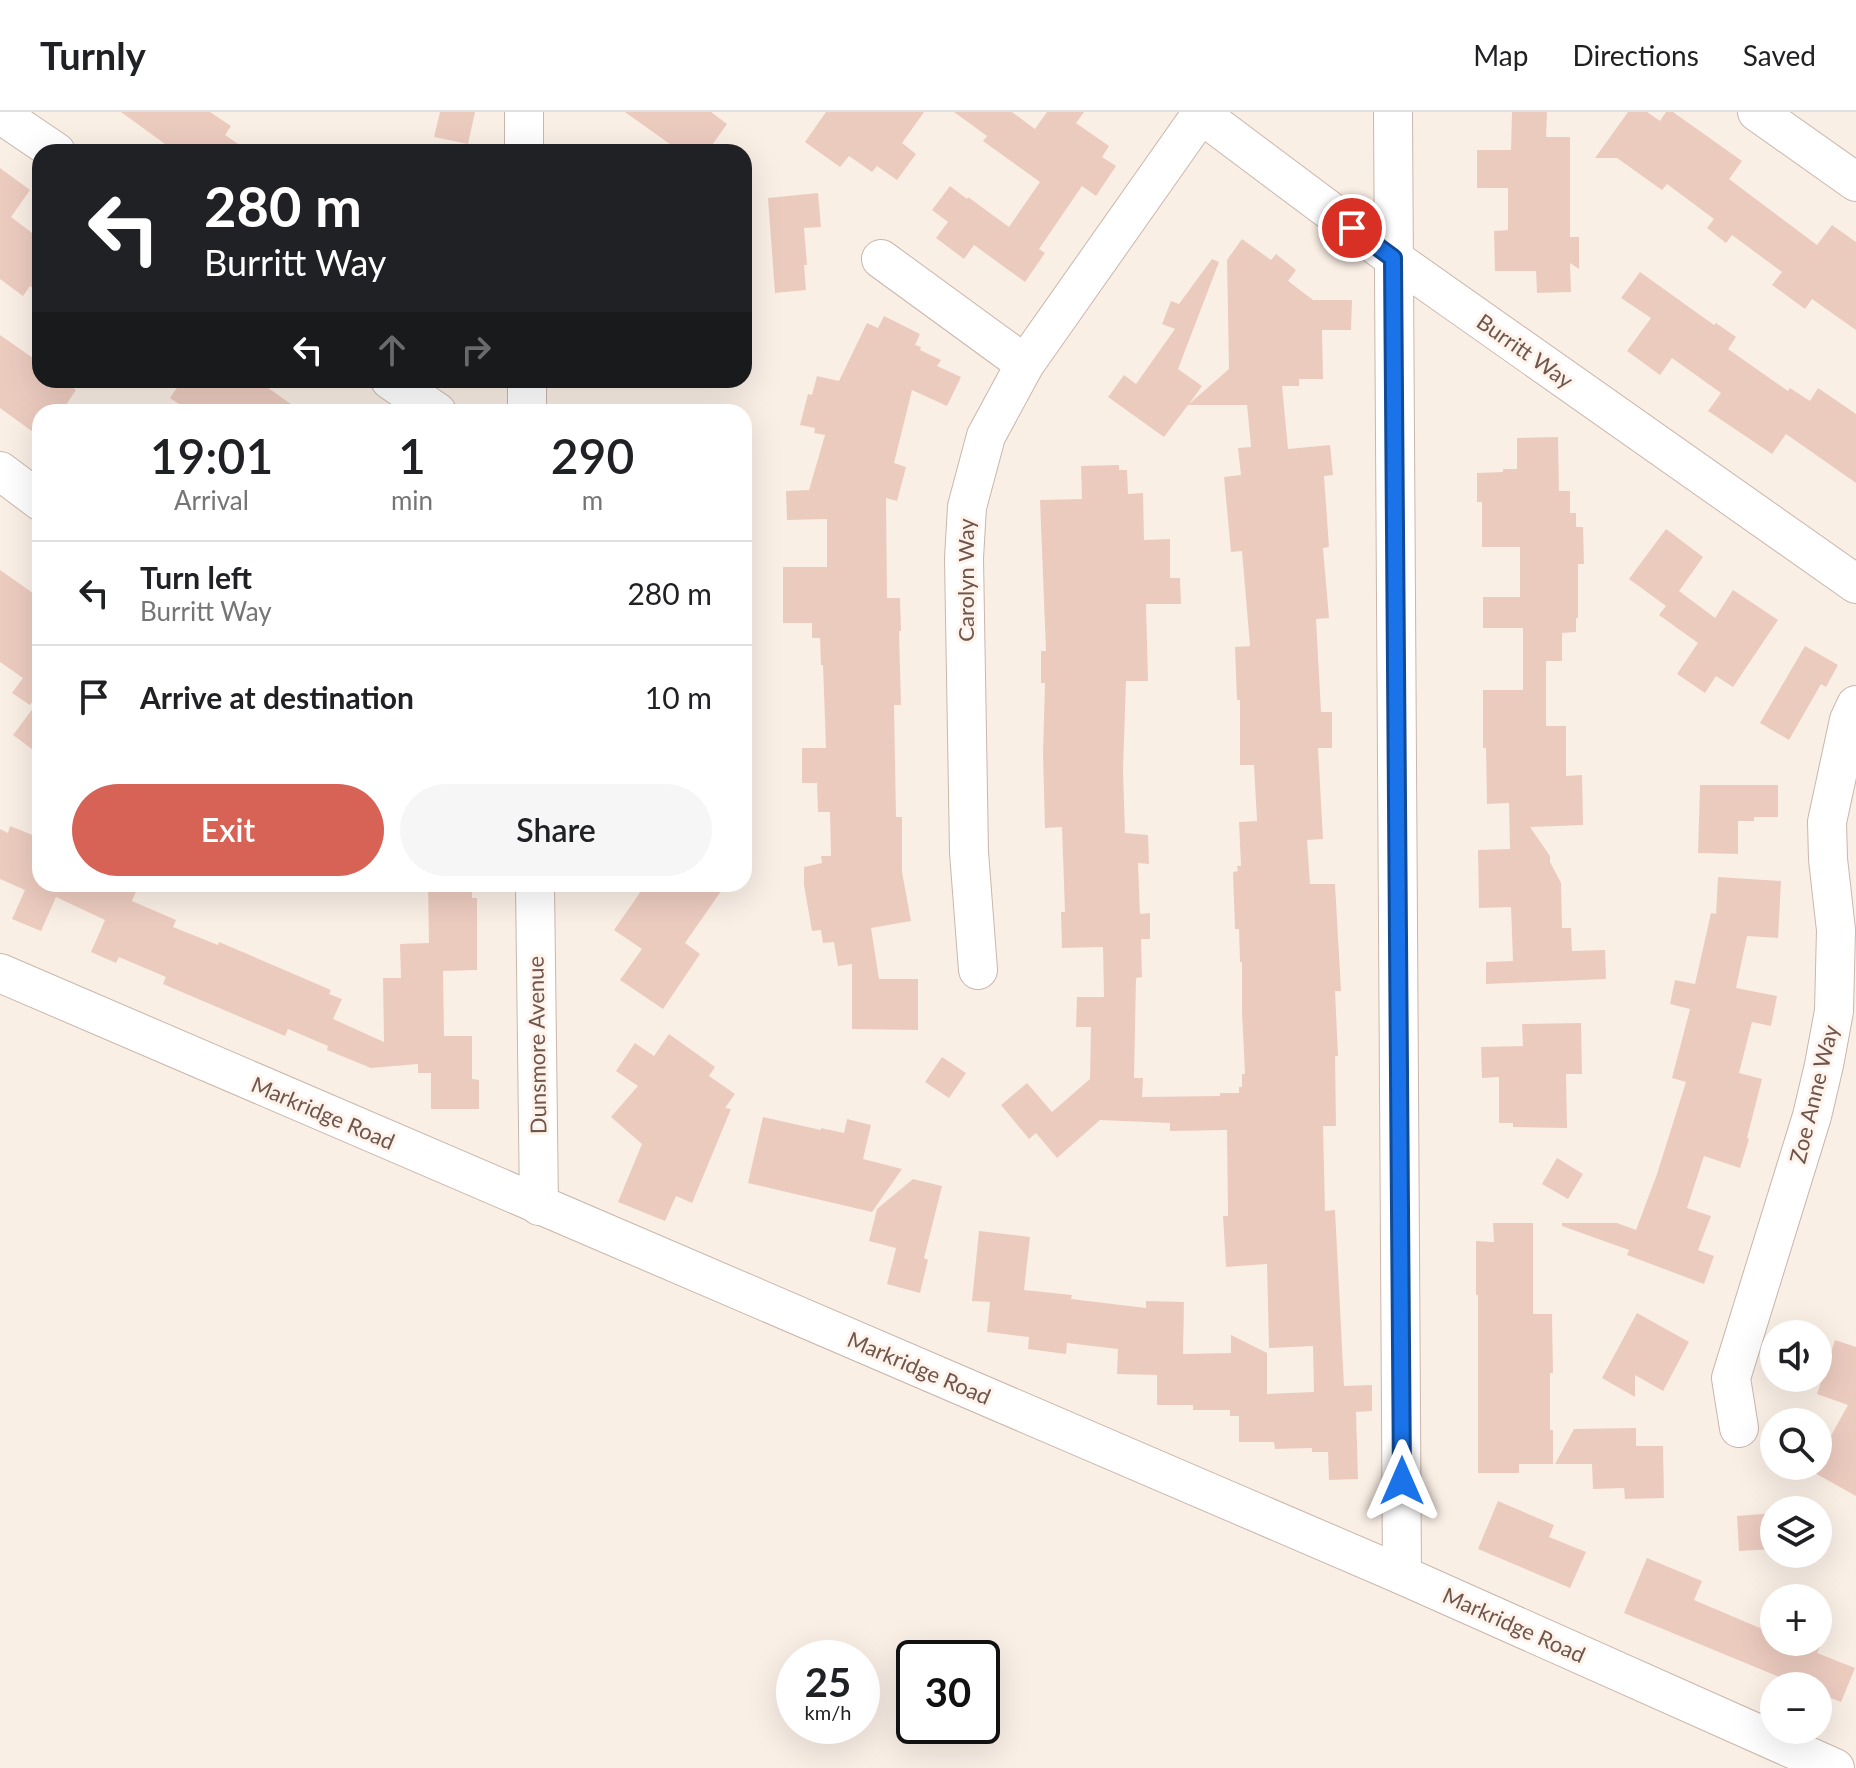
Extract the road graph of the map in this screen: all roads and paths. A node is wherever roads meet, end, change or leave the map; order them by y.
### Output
1 (524, 112) edge
2 (1393, 112) edge
3 (1757, 112) edge
4 (1200, 113) edge
5 (0, 114) edge
6 (44, 144) edge
7 (524, 144) edge
8 (1856, 182) edge
9 (1393, 258) junction
10 (881, 259) dead end
11 (1025, 364) junction
12 (402, 388) edge
13 (425, 404) edge
14 (0, 471) edge
15 (32, 495) edge
16 (1856, 584) edge
17 (1856, 705) edge
18 (535, 892) edge
19 (978, 970) dead end
20 (0, 973) edge
21 (539, 1206) junction
22 (1739, 1428) dead end
23 (1402, 1575) junction
24 (1835, 1768) edge

1 - 7 street
2 - 9 street
3 - 8 street
4 - 9 street, Burritt Way
4 - 11 street, Carolyn Way
5 - 6 street
9 - 16 street, Burritt Way
9 - 23 street
10 - 11 street
11 - 19 street, Carolyn Way
12 - 13 street
14 - 15 street
17 - 22 street, Zoe Anne Way
18 - 21 street, Dunsmore Avenue
20 - 21 street, Markridge Road
21 - 23 street, Markridge Road
23 - 24 street, Markridge Road

